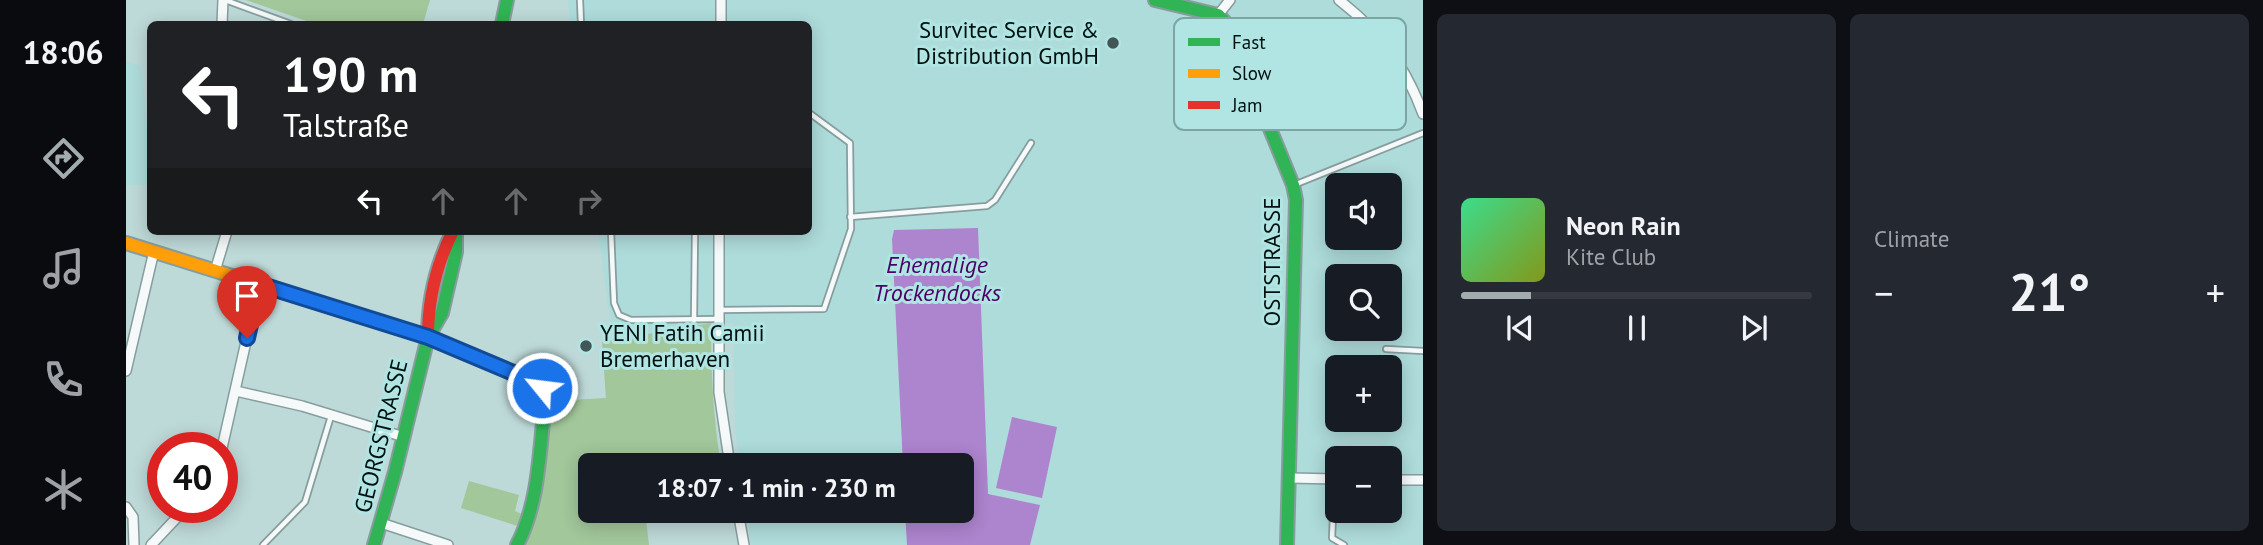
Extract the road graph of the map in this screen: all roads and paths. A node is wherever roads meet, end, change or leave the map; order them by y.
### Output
1 (224, 0) edge
2 (507, 0) edge
3 (580, 0) edge
4 (721, 0) edge
5 (1155, 0) edge
6 (1230, 0) edge
7 (1339, 0) edge
8 (1218, 15) junction
9 (1221, 18) edge
10 (1362, 18) edge
11 (222, 21) edge
12 (283, 21) edge
13 (503, 21) edge
14 (581, 21) edge
15 (721, 21) edge
16 (1406, 76) edge
17 (812, 114) edge
18 (1423, 114) edge
19 (1270, 130) edge
20 (1423, 133) edge
21 (1031, 143) dead end
22 (1293, 185) junction
23 (850, 217) junction
24 (225, 235) edge
25 (453, 235) edge
26 (611, 235) edge
27 (695, 235) edge
28 (719, 235) edge
29 (126, 243) edge
30 (154, 251) junction
31 (215, 271) junction
32 (259, 284) junction
33 (718, 314) junction
34 (694, 320) junction
35 (428, 337) junction
36 (1386, 349) dead end
37 (1423, 351) edge
38 (126, 371) edge
39 (236, 391) junction
40 (331, 414) junction
41 (226, 432) edge
42 (404, 437) junction
43 (728, 453) edge
44 (1289, 478) junction
45 (1325, 479) edge
46 (1402, 480) edge
47 (1423, 480) edge
48 (126, 507) edge
49 (172, 523) edge
50 (381, 523) junction
51 (740, 523) edge
52 (1333, 523) edge
53 (134, 545) edge
54 (151, 545) edge
55 (263, 545) edge
56 (374, 545) edge
57 (448, 545) edge
58 (517, 545) edge
59 (744, 545) edge
60 (1287, 545) edge
61 (1344, 545) edge

1 - 11 street
1 - 12 lane
2 - 13 street
3 - 14 lane
4 - 15 street
5 - 8 street
6 - 8 street
7 - 10 street
8 - 9 street, OSTSTRASSE
16 - 18 street
17 - 23 lane
19 - 22 street, OSTSTRASSE
20 - 22 lane
21 - 23 lane
22 - 44 street, OSTSTRASSE
23 - 33 lane
24 - 31 street
25 - 35 street, GEORGSTRASSE
26 - 34 lane
27 - 34 lane
28 - 33 street
29 - 30 street
30 - 31 street
30 - 38 street
31 - 32 street
32 - 35 street
32 - 39 street
33 - 34 lane
33 - 43 street
35 - 42 street, GEORGSTRASSE
35 - 58 street
36 - 37 lane
39 - 40 street
39 - 41 street
40 - 42 street
40 - 55 lane
42 - 50 street, GEORGSTRASSE
44 - 45 street
44 - 60 street, OSTSTRASSE
46 - 47 street
48 - 53 street
49 - 54 street
50 - 56 street, GEORGSTRASSE
50 - 57 street
51 - 59 street
52 - 61 lane

